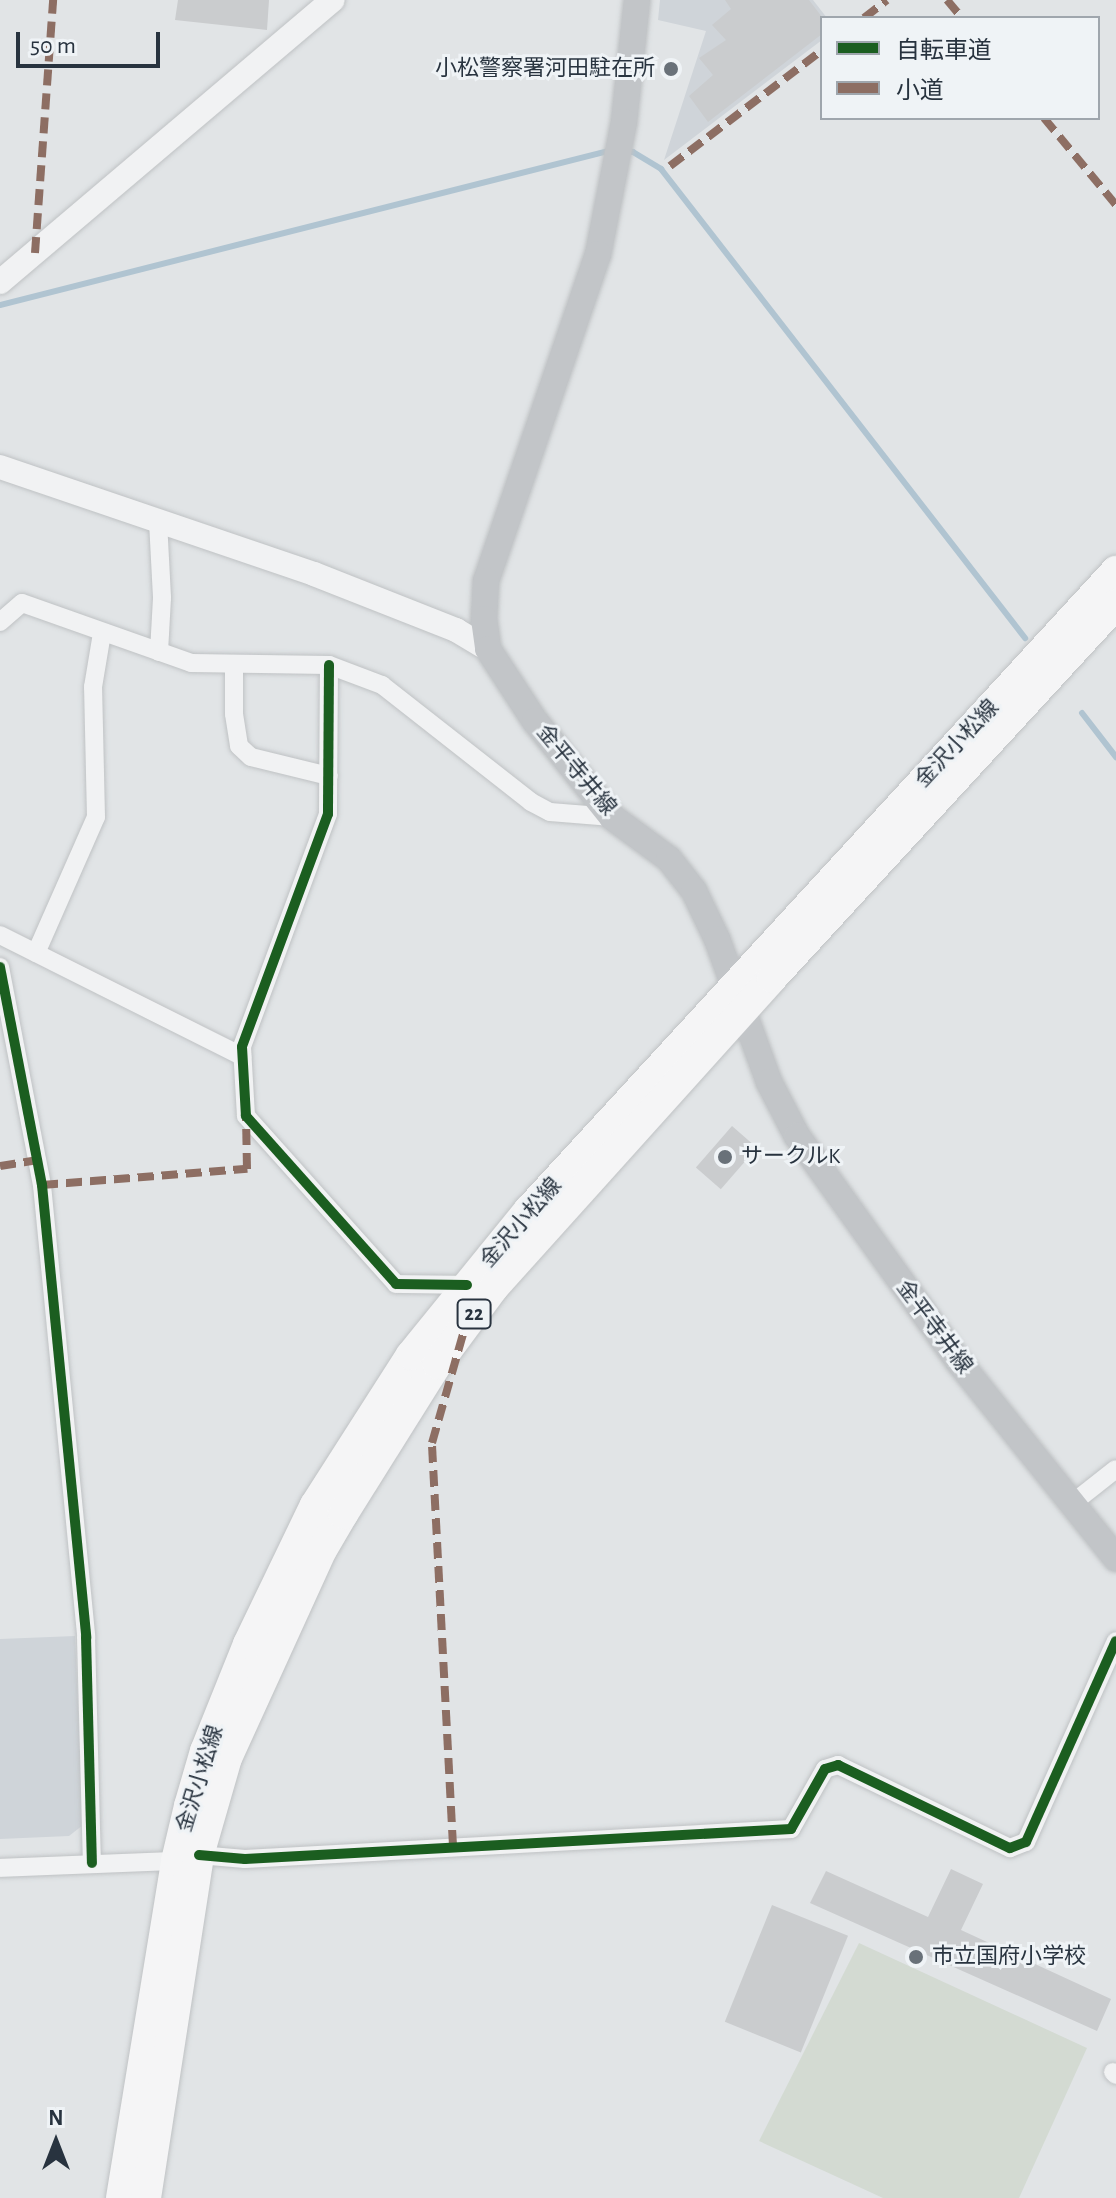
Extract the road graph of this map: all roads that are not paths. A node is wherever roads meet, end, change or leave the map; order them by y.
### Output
1 (332, 0) edge
2 (637, 0) edge
3 (0, 282) edge
4 (0, 467) edge
5 (158, 521) junction
6 (1116, 571) edge
7 (1116, 604) edge
8 (0, 622) edge
9 (102, 633) junction
10 (488, 649) junction
11 (159, 652) junction
12 (234, 665) junction
13 (329, 665) junction
14 (329, 776) junction
15 (612, 817) junction
16 (0, 935) edge
17 (36, 953) junction
18 (0, 967) edge
19 (737, 1002) junction
20 (8, 1056) edge
21 (242, 1056) junction
22 (467, 1285) junction
23 (1116, 1469) edge
24 (1074, 1502) junction
25 (1116, 1558) edge
26 (1116, 1641) edge
27 (188, 1858) junction
28 (92, 1863) junction
29 (0, 1868) edge
30 (121, 2198) edge
31 (146, 2198) edge

1 - 3 street
2 - 10 main road, 金平寺井線
4 - 5 street
5 - 10 street
5 - 11 street
6 - 19 main road, 金沢小松線 / 22
7 - 19 main road, 金沢小松線 / 22
8 - 9 street
9 - 11 street
9 - 17 street
10 - 15 main road, 金平寺井線
11 - 12 street
12 - 13 street
12 - 14 street
13 - 14 street
13 - 15 street
14 - 21 street
15 - 19 main road, 金平寺井線
16 - 17 street
17 - 21 street
18 - 20 street
19 - 22 main road, 金沢小松線 / 22
19 - 24 main road, 金平寺井線
19 - 27 main road, 金沢小松線 / 22
20 - 28 street
21 - 22 street
22 - 27 main road, 金沢小松線 / 22
23 - 24 street
24 - 25 main road, 金平寺井線
26 - 27 street
27 - 28 street
27 - 30 main road, 金沢小松線 / 22
27 - 31 main road, 金沢小松線 / 22
28 - 29 street

